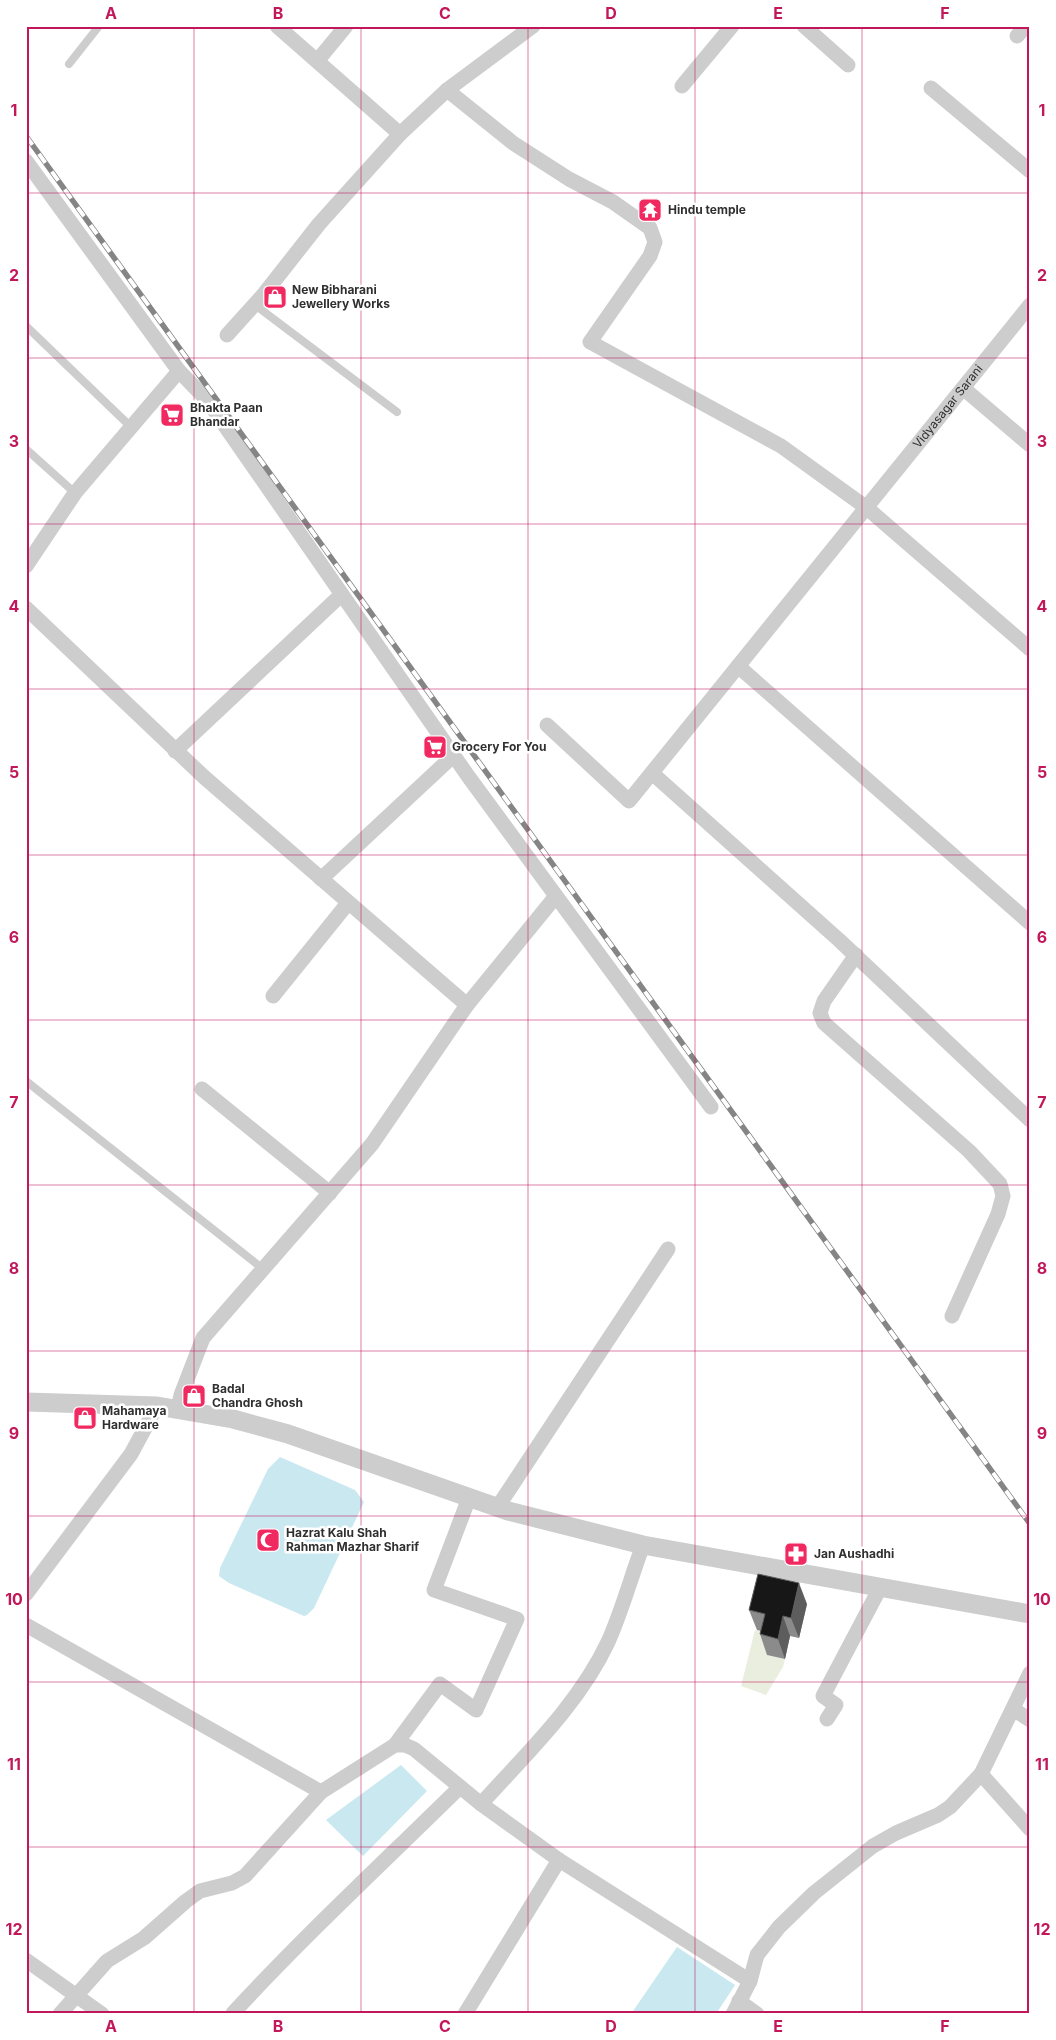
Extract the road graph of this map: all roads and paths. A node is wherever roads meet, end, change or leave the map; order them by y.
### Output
1 (99, 26) edge
2 (277, 26) edge
3 (346, 26) edge
4 (532, 26) edge
5 (732, 26) edge
6 (804, 26) edge
7 (318, 60) junction
8 (69, 64) dead end
9 (848, 65) dead end
10 (682, 86) dead end
11 (931, 88) dead end
12 (447, 90) junction
13 (400, 134) junction
14 (26, 161) edge
15 (1030, 171) edge
16 (255, 305) junction
17 (1030, 305) edge
18 (26, 326) edge
19 (227, 336) dead end
20 (180, 370) junction
21 (963, 388) junction
22 (397, 412) dead end
23 (132, 427) junction
24 (1030, 445) edge
25 (26, 449) edge
26 (75, 493) junction
27 (867, 508) junction
28 (26, 566) edge
29 (341, 595) junction
30 (26, 608) edge
31 (1030, 649) edge
32 (738, 666) junction
33 (547, 725) dead end
34 (175, 751) junction
35 (453, 756) junction
36 (652, 773) junction
37 (321, 879) junction
38 (556, 896) junction
39 (348, 903) junction
40 (1030, 923) edge
41 (856, 955) junction
42 (273, 996) dead end
43 (466, 1005) junction
44 (26, 1081) edge
45 (202, 1088) dead end
46 (711, 1107) dead end
47 (1030, 1120) edge
48 (330, 1193) junction
49 (668, 1249) dead end
50 (263, 1269) junction
51 (952, 1316) dead end
52 (26, 1402) edge
53 (157, 1406) junction
54 (178, 1409) junction
55 (469, 1498) junction
56 (497, 1508) junction
57 (642, 1545) junction
58 (881, 1586) junction
59 (26, 1594) edge
60 (1030, 1614) edge
61 (26, 1624) edge
62 (1030, 1673) edge
63 (1013, 1709) junction
64 (827, 1719) dead end
65 (1030, 1720) edge
66 (395, 1745) junction
67 (982, 1774) junction
68 (460, 1787) junction
69 (321, 1792) junction
70 (481, 1804) junction
71 (1030, 1828) edge
72 (559, 1860) junction
73 (26, 1960) edge
74 (750, 1981) junction
75 (76, 1996) junction
76 (736, 2008) edge
77 (233, 2012) dead end
78 (60, 2014) edge
79 (102, 2014) edge
80 (465, 2014) edge
81 (757, 2014) edge

1 - 8 lane
2 - 7 street
3 - 7 street
4 - 12 street
5 - 10 street
6 - 9 street
7 - 13 street
11 - 15 street
12 - 13 street
12 - 27 street
13 - 16 street
14 - 20 street
16 - 19 street
16 - 22 lane
17 - 21 street, Vidyasagar Sarani
18 - 23 lane
20 - 23 street
20 - 29 street
21 - 24 street
21 - 27 street, Vidyasagar Sarani
23 - 26 street
25 - 26 lane
26 - 28 street
27 - 31 street
27 - 32 street, Vidyasagar Sarani
29 - 34 street
29 - 35 street
30 - 34 street
32 - 36 street, Vidyasagar Sarani
32 - 40 street
33 - 36 street, Vidyasagar Sarani
34 - 37 street
35 - 37 street
35 - 38 street
36 - 41 street
37 - 39 street
38 - 43 street
38 - 46 street
39 - 42 street
39 - 43 street
41 - 47 street
41 - 51 street
43 - 48 street
44 - 50 lane
45 - 48 street
48 - 50 street
49 - 56 street
50 - 54 street
52 - 53 street
53 - 54 street
53 - 59 street
54 - 55 street
55 - 56 street
55 - 66 street
56 - 57 street
57 - 58 street
57 - 70 street
58 - 60 street
58 - 64 street
61 - 69 street
62 - 63 street
63 - 65 street
63 - 67 street
66 - 68 street
66 - 69 street
67 - 71 street
67 - 74 street
68 - 70 street
68 - 77 street
69 - 75 street
70 - 72 street
72 - 74 street
72 - 80 street
73 - 75 street
74 - 76 street
75 - 78 street
75 - 79 street
76 - 81 street

